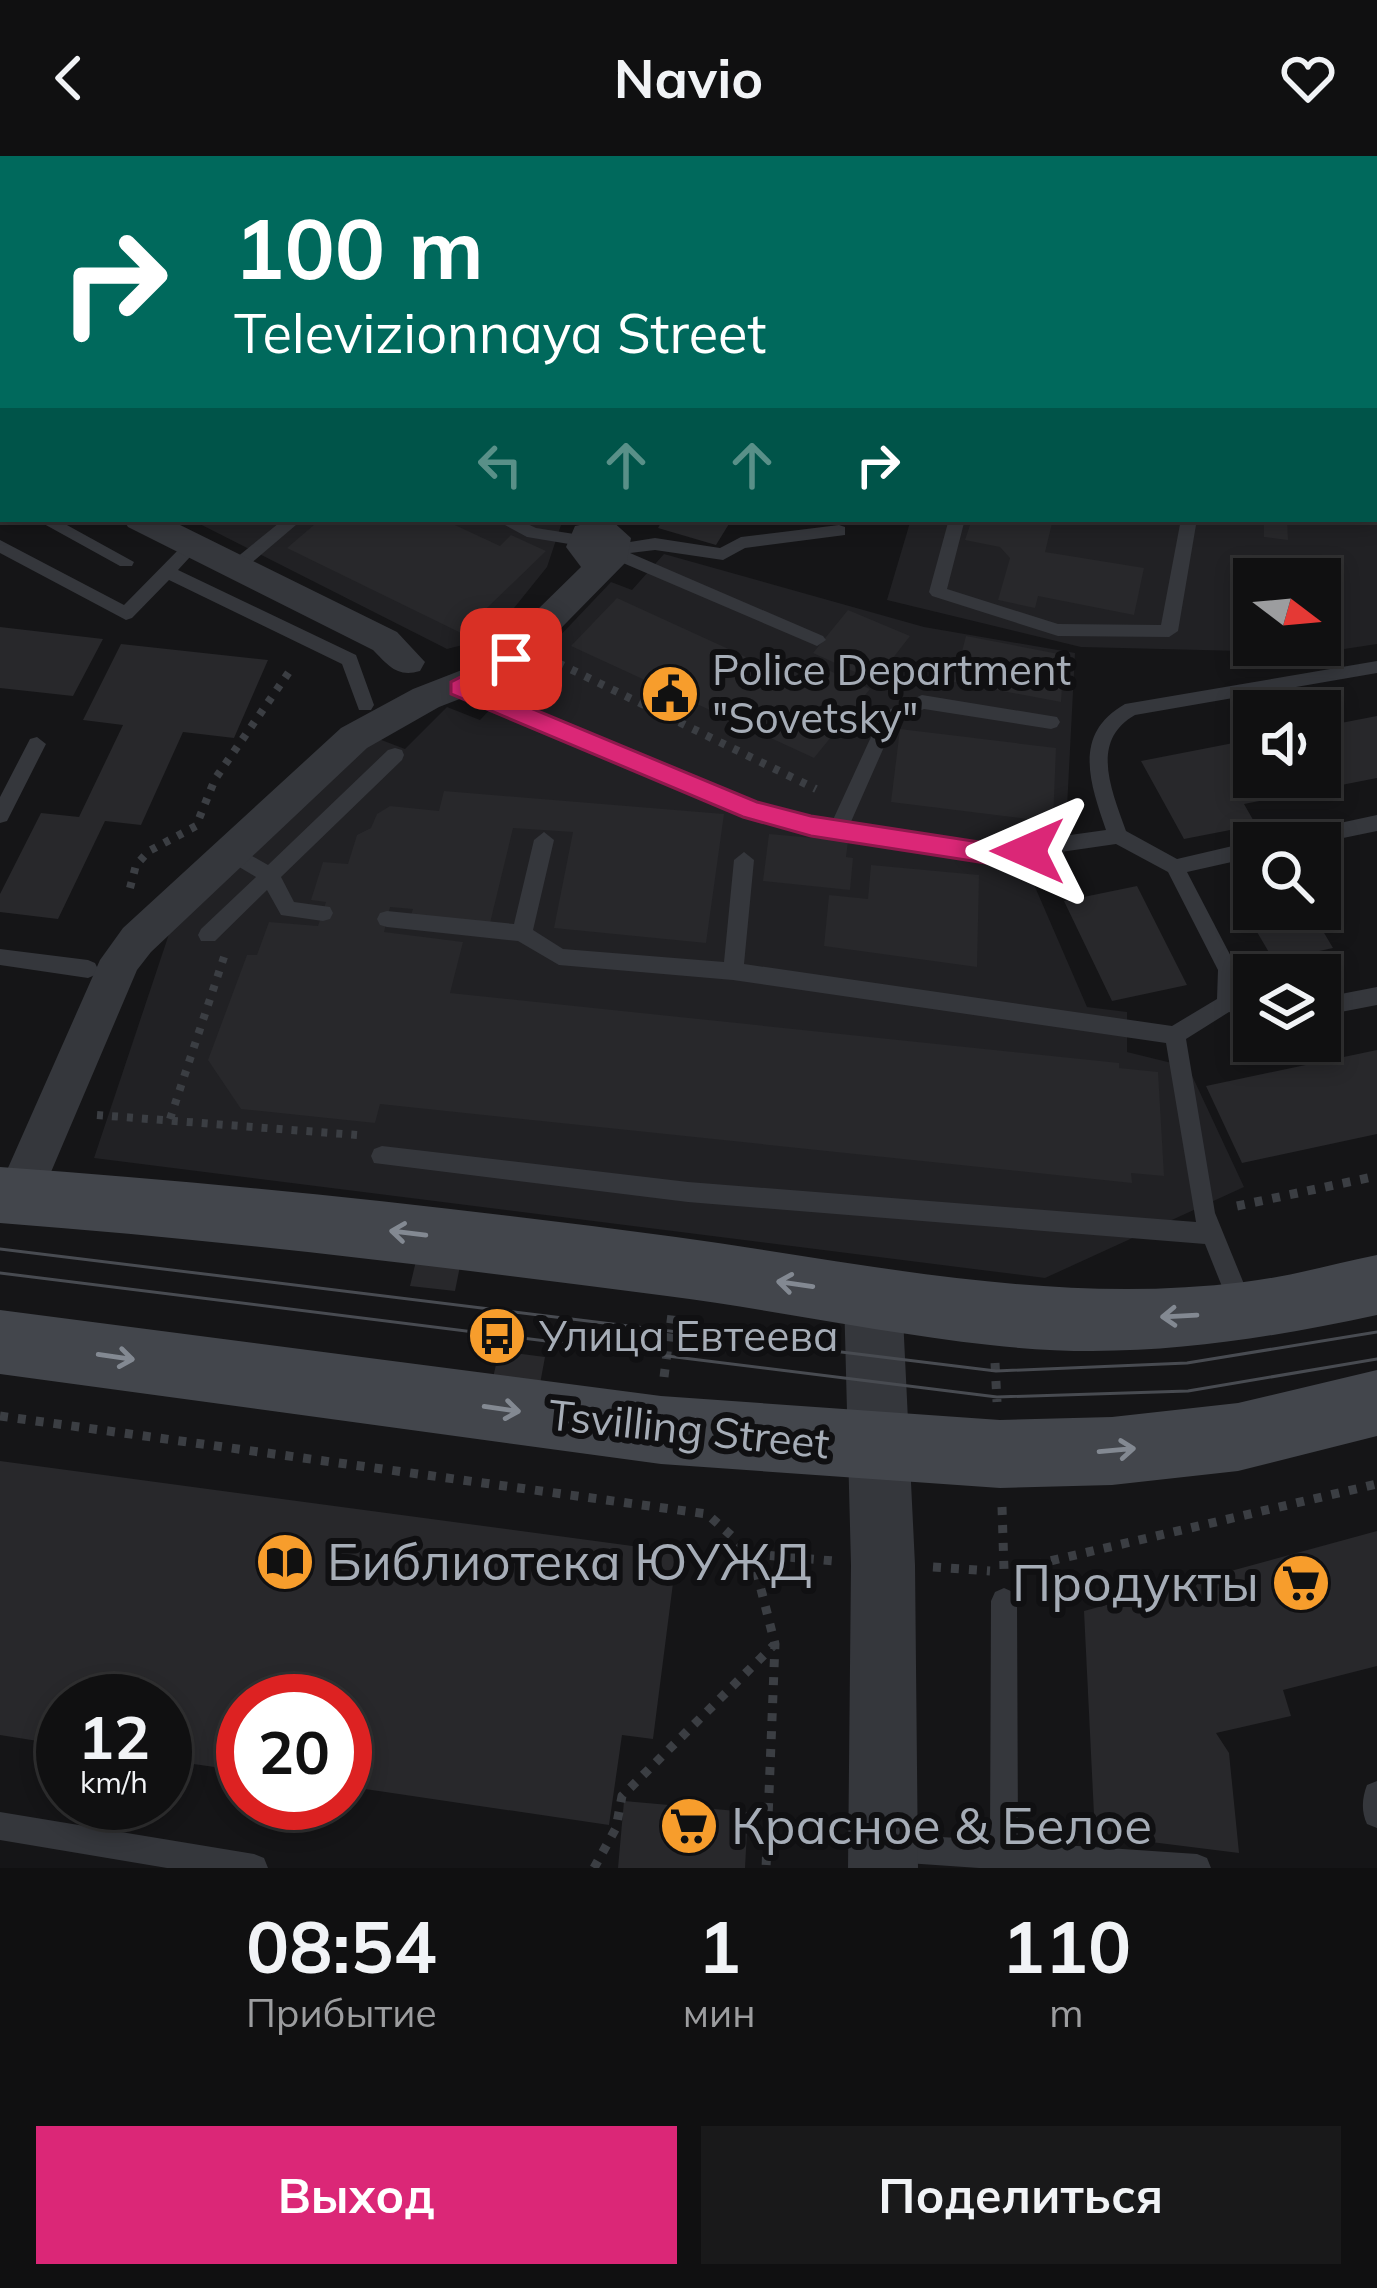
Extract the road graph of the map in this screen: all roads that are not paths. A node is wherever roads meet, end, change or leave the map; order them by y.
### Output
1 (49, 522) edge
2 (146, 522) edge
3 (291, 522) edge
4 (509, 522) edge
5 (754, 522) edge
6 (956, 522) edge
7 (1188, 522) edge
8 (839, 531) dead end
9 (600, 538) edge
10 (741, 544) junction
11 (193, 545) junction
12 (0, 546) edge
13 (126, 562) dead end
14 (237, 566) junction
15 (166, 572) junction
16 (817, 640) dead end
17 (1377, 667) edge
18 (419, 685) junction
19 (1051, 722) dead end
20 (37, 744) dead end
21 (395, 754) dead end
22 (0, 816) edge
23 (1377, 823) edge
24 (837, 831) junction
25 (1341, 831) edge
26 (1118, 836) junction
27 (544, 840) dead end
28 (231, 853) junction
29 (1233, 855) edge
30 (744, 860) dead end
31 (1175, 867) junction
32 (269, 874) junction
33 (323, 913) dead end
34 (387, 919) dead end
35 (522, 933) junction
36 (208, 935) dead end
37 (0, 957) edge
38 (88, 969) junction
39 (733, 971) junction
40 (1377, 996) edge
41 (1227, 1003) junction
42 (1341, 1003) edge
43 (1233, 1005) edge
44 (1175, 1035) junction
45 (382, 1156) dead end
46 (6, 1186) edge
47 (1211, 1234) junction
48 (1377, 1286) edge
49 (873, 1296) junction
50 (1244, 1312) junction
51 (0, 1342) edge
52 (1377, 1403) edge
53 (875, 1448) junction
54 (1004, 1601) dead end
55 (1377, 1795) edge
56 (1377, 1814) edge
57 (0, 1826) edge
58 (1004, 1856) junction
59 (883, 1858) edge
60 (254, 1868) edge
61 (1197, 1868) edge

1 - 13 lane
2 - 11 street
3 - 14 lane
4 - 9 lane
5 - 10 lane
6 - 7 lane
8 - 10 lane
9 - 10 lane
9 - 16 lane
9 - 18 street
9 - 18 street
11 - 14 street
11 - 15 lane
12 - 15 lane
14 - 18 street
15 - 18 lane
17 - 26 lane
18 - 24 lane
18 - 28 street
18 - 38 street
19 - 24 lane
20 - 22 lane
21 - 32 lane
23 - 25 lane
24 - 26 lane
26 - 31 lane
27 - 35 lane
28 - 32 lane
28 - 46 street
29 - 31 lane
30 - 39 lane
31 - 41 lane
32 - 33 lane
32 - 36 lane
34 - 35 lane
35 - 39 lane
37 - 38 lane
38 - 46 street
39 - 44 lane
40 - 42 lane
41 - 43 lane
41 - 44 lane
44 - 47 lane
45 - 47 lane
49 -> 46 main road
47 - 50 lane
48 - 50 main road
50 -> 49 main road
49 - 53 street
51 -> 53 main road, Tsvilling Street
53 -> 52 main road, Tsvilling Street
53 - 59 street
54 - 58 lane
55 - 56 lane
57 - 60 lane
58 - 59 lane
58 - 61 lane

